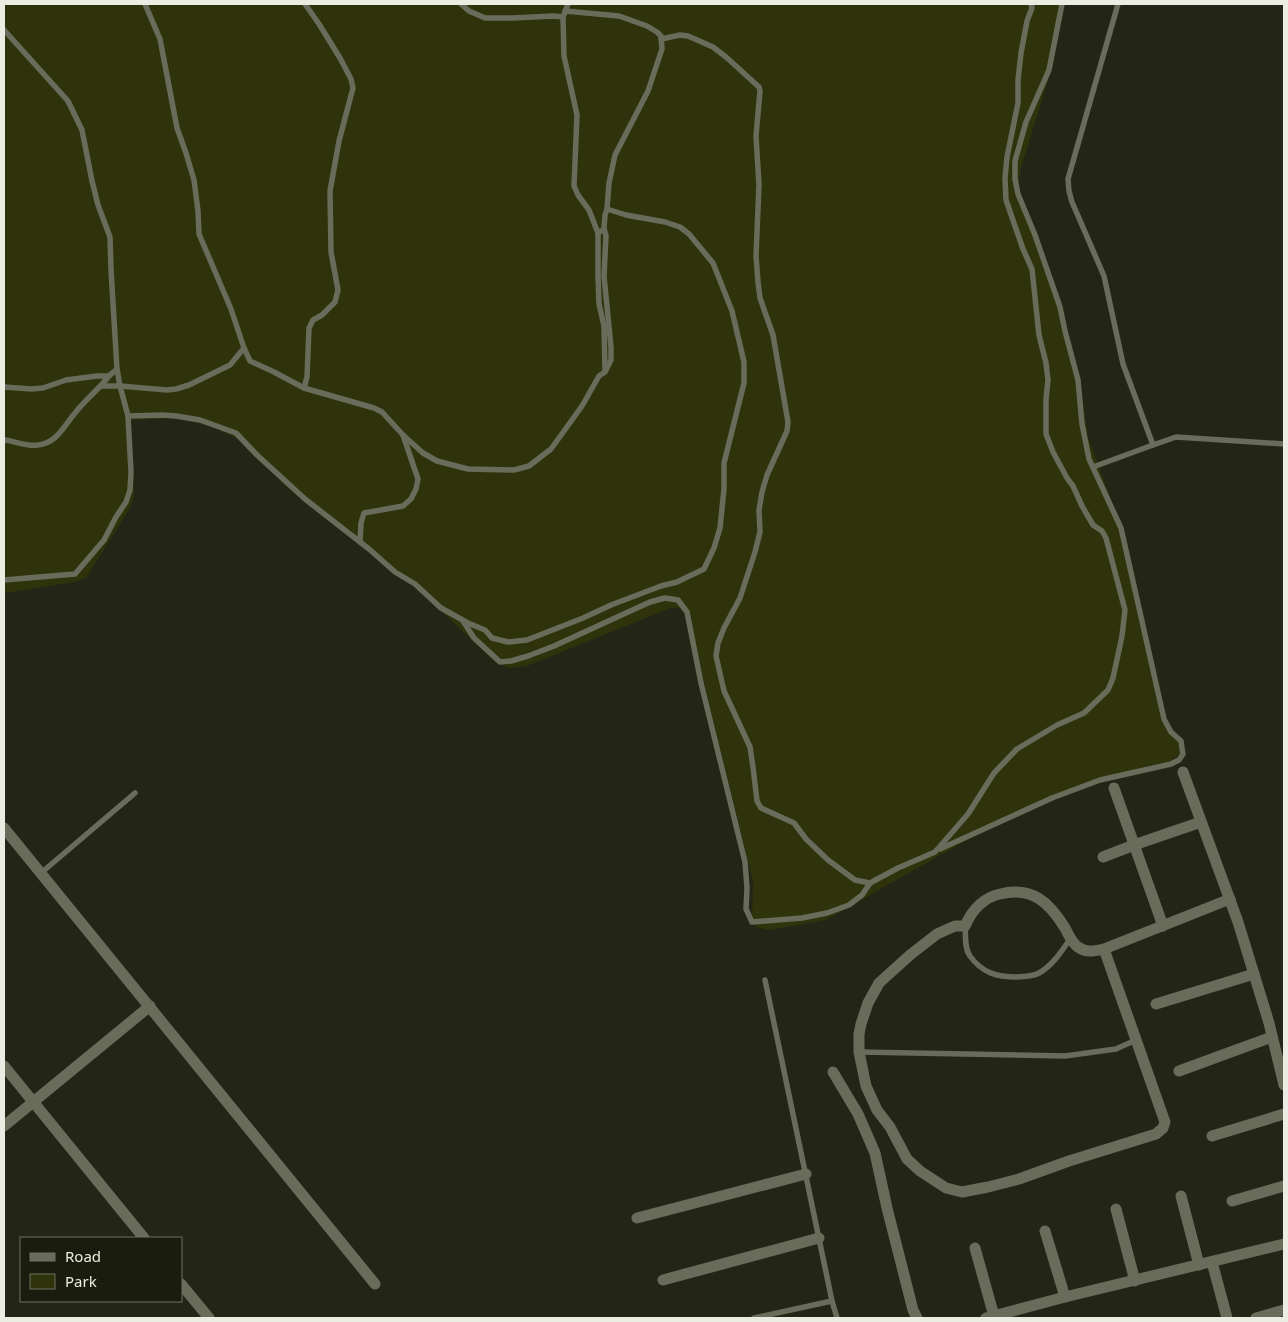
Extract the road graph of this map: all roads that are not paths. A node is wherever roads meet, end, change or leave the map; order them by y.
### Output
1 (145, 4) edge
2 (306, 4) edge
3 (460, 4) edge
4 (568, 4) edge
5 (1031, 4) edge
6 (1062, 4) edge
7 (1118, 4) edge
8 (564, 14) junction
9 (4, 30) edge
10 (661, 40) junction
11 (607, 209) junction
12 (604, 228) junction
13 (598, 233) junction
14 (607, 326) junction
15 (244, 348) junction
16 (117, 369) junction
17 (109, 376) junction
18 (101, 386) junction
19 (120, 386) junction
20 (4, 387) edge
21 (304, 388) junction
22 (128, 416) junction
23 (403, 435) junction
24 (4, 440) edge
25 (1284, 444) edge
26 (1153, 445) junction
27 (1093, 467) junction
28 (360, 542) junction
29 (4, 580) edge
30 (461, 619) junction
31 (1183, 772) dead end
32 (1114, 788) dead end
33 (135, 792) dead end
34 (1201, 822) junction
35 (4, 828) edge
36 (1134, 845) junction
37 (935, 851) junction
38 (1103, 857) dead end
39 (41, 873) junction
40 (870, 883) junction
41 (1230, 900) junction
42 (965, 926) junction
43 (1163, 926) junction
44 (1070, 939) junction
45 (1104, 949) junction
46 (1254, 974) junction
47 (766, 980) dead end
48 (1156, 1004) dead end
49 (150, 1006) junction
50 (1272, 1037) junction
51 (1136, 1040) junction
52 (859, 1052) junction
53 (4, 1066) edge
54 (1179, 1071) dead end
55 (833, 1072) dead end
56 (1284, 1085) edge
57 (34, 1102) junction
58 (1284, 1114) edge
59 (4, 1126) edge
60 (1212, 1136) dead end
61 (806, 1174) junction
62 (1284, 1186) edge
63 (1181, 1196) dead end
64 (1232, 1201) dead end
65 (1116, 1210) dead end
66 (636, 1218) dead end
67 (1045, 1231) dead end
68 (143, 1237) edge
69 (819, 1238) junction
70 (1284, 1244) edge
71 (975, 1248) dead end
72 (1212, 1262) junction
73 (1199, 1265) junction
74 (663, 1280) dead end
75 (1135, 1281) junction
76 (375, 1284) dead end
77 (182, 1285) edge
78 (1065, 1297) junction
79 (832, 1301) junction
80 (1284, 1310) edge
81 (1017, 1314) edge
82 (990, 1317) edge
83 (209, 1318) edge
84 (754, 1318) edge
85 (837, 1318) edge
86 (917, 1318) edge
87 (1227, 1318) edge
88 (1256, 1318) edge

1 - 15 lane
2 - 21 lane
3 - 8 lane
4 - 8 lane
5 - 37 lane
6 - 27 lane
7 - 26 lane
8 - 10 lane
8 - 13 lane
9 - 16 lane
10 - 11 lane
10 - 40 lane
11 - 12 lane
11 - 30 lane
12 - 13 lane
12 - 14 lane
13 - 14 lane
14 - 23 lane
15 - 19 lane
15 - 21 lane
16 - 17 lane
16 - 19 lane
17 - 18 lane
17 - 20 lane
18 - 19 lane
18 - 24 lane
19 - 22 lane
21 - 23 lane
22 - 28 lane
22 - 29 lane
23 - 28 lane
25 - 26 lane
26 - 27 lane
27 - 37 lane
28 - 30 lane
30 - 40 lane
31 - 34 street
32 - 36 street
33 - 39 lane
34 - 36 street
34 - 41 street
35 - 39 street
36 - 38 street
36 - 43 street
37 - 40 lane
39 - 49 street
41 - 43 street
41 - 46 street
42 - 44 street
42 - 44 lane
42 - 52 street
43 - 45 street
44 - 45 street
45 - 51 street
46 - 48 street
46 - 50 street
47 - 61 lane
49 - 57 street
49 - 76 street
50 - 54 street
50 - 56 street
51 - 52 lane
51 - 52 street
53 - 57 street
55 - 86 street
57 - 59 street
57 - 68 street
58 - 60 street
61 - 66 street
61 - 69 lane
62 - 64 street
63 - 73 street
65 - 75 street
67 - 78 street
69 - 74 street
69 - 79 lane
70 - 72 street
71 - 82 street
72 - 73 street
72 - 87 street
73 - 75 street
75 - 78 street
77 - 83 street
78 - 81 street
79 - 84 lane
79 - 85 lane
80 - 88 street
81 - 82 street

